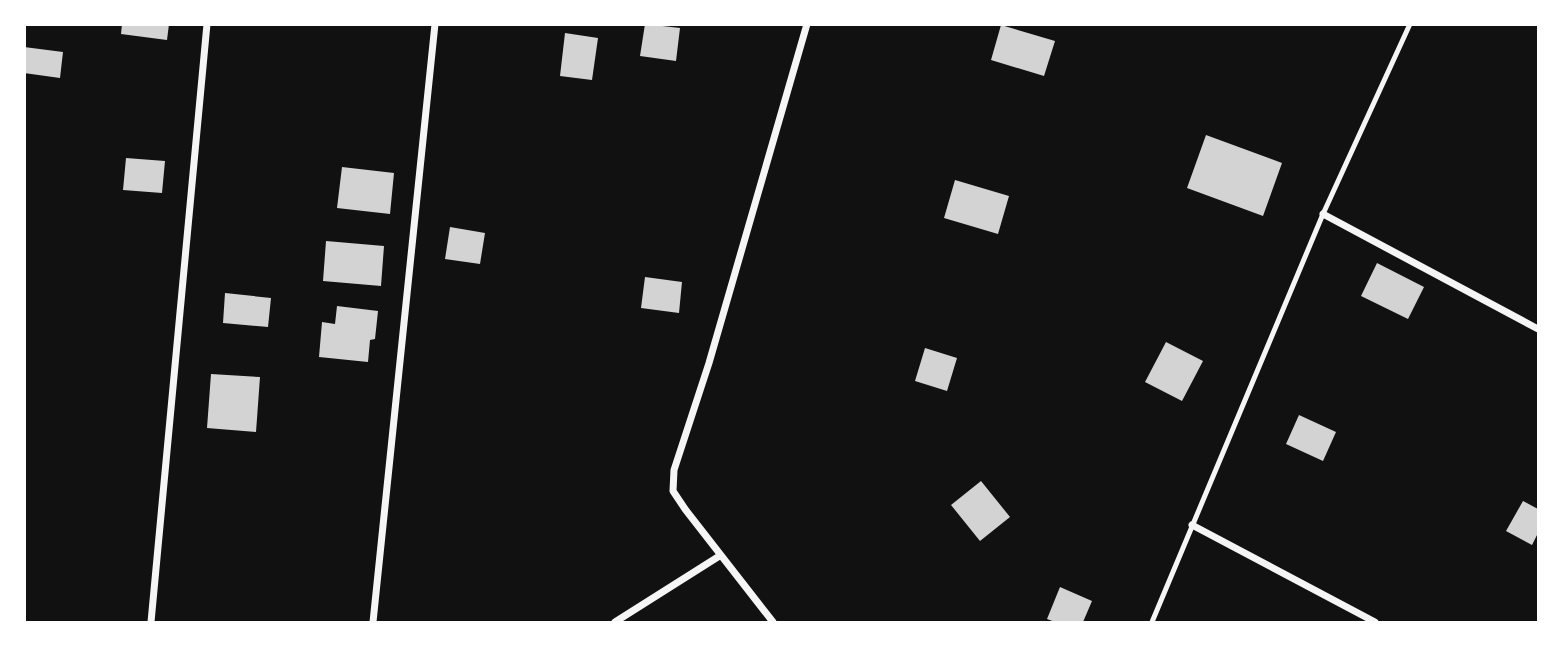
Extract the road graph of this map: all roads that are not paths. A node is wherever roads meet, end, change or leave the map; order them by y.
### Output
1 (207, 24) edge
2 (435, 24) edge
3 (807, 24) edge
4 (1410, 24) edge
5 (1323, 214) junction
6 (1538, 328) edge
7 (1192, 525) junction
8 (721, 555) junction
9 (151, 622) edge
10 (373, 622) edge
11 (615, 622) edge
12 (773, 622) edge
13 (1152, 622) edge
14 (1375, 622) edge

1 - 9 street
2 - 10 street
3 - 8 street
4 - 5 lane
5 - 6 street
5 - 7 lane
7 - 13 lane
7 - 14 street
8 - 11 street
8 - 12 street

